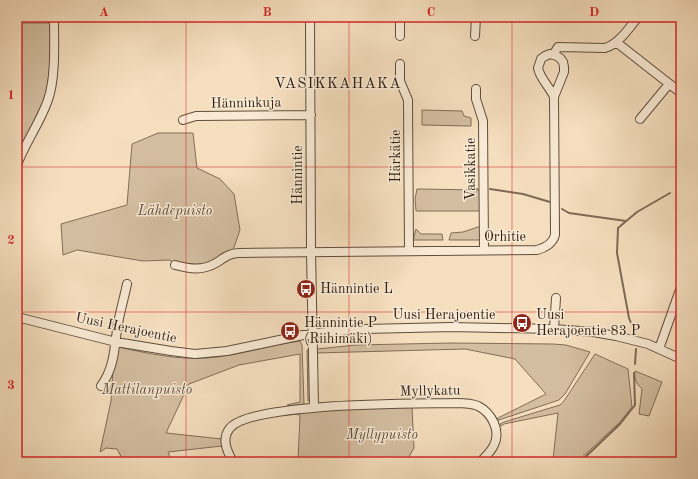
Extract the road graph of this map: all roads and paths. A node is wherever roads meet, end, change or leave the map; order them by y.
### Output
1 (54, 17) edge
2 (310, 17) edge
3 (400, 17) edge
4 (476, 17) edge
5 (638, 17) edge
6 (400, 36) dead end
7 (475, 36) dead end
8 (616, 42) junction
9 (553, 54) junction
10 (400, 64) dead end
11 (669, 84) junction
12 (476, 89) dead end
13 (681, 94) edge
14 (554, 97) junction
15 (311, 115) junction
16 (640, 119) dead end
17 (183, 120) dead end
18 (17, 165) edge
19 (484, 250) junction
20 (311, 251) junction
21 (409, 251) junction
22 (175, 265) dead end
23 (127, 284) dead end
24 (681, 287) edge
25 (556, 298) dead end
26 (17, 317) edge
27 (554, 329) junction
28 (312, 334) junction
29 (116, 342) junction
30 (660, 349) junction
31 (681, 359) edge
32 (101, 386) dead end
33 (314, 407) junction
34 (233, 462) edge
35 (480, 462) edge

1 - 18 street
2 - 15 street, Hännintie
3 - 6 street
4 - 7 street
5 - 8 street
8 - 9 street
8 - 11 street
9 - 14 street, Orhitie
9 - 14 street
10 - 21 street, Härkätie
11 - 13 street
11 - 16 street
12 - 19 street, Vasikkatie
14 - 19 street, Orhitie
15 - 17 street, Hänninkuja
15 - 20 street, Hännintie
19 - 21 street, Orhitie
20 - 21 street, Orhitie
20 - 22 street, Orhitie
20 - 28 street, Hännintie
23 - 29 street
24 - 30 street
25 - 27 street
26 - 29 street, Uusi Herajoentie
27 - 28 street, Uusi Herajoentie
27 - 30 street, Uusi Herajoentie
28 - 29 street, Uusi Herajoentie
28 - 33 street
29 - 32 street
30 - 31 street, Uusi Herajoentie
33 - 34 street, Myllykatu
33 - 35 street, Myllykatu

